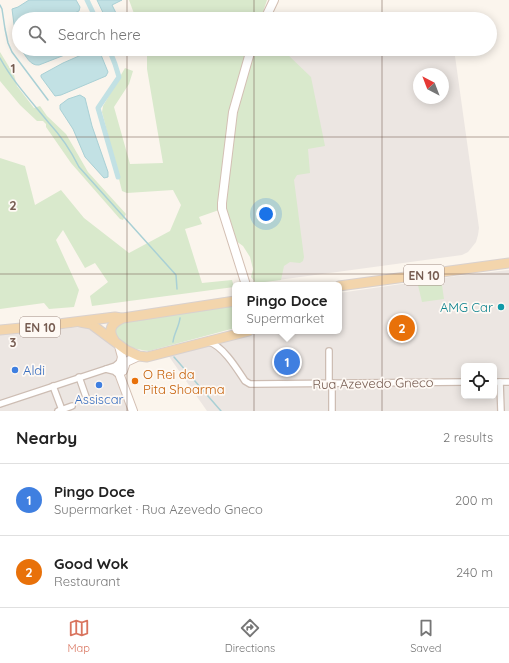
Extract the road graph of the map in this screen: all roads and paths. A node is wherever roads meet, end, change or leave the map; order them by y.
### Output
1 (274, 0) edge
2 (268, 12) edge
3 (249, 56) edge
4 (509, 263) edge
5 (245, 282) edge
6 (342, 286) edge
7 (232, 302) edge
8 (123, 318) junction
9 (80, 322) junction
10 (0, 330) edge
11 (237, 334) edge
12 (229, 336) junction
13 (207, 342) junction
14 (116, 343) junction
15 (329, 351) dead end
16 (224, 353) junction
17 (139, 356) junction
18 (121, 361) junction
19 (106, 369) junction
20 (120, 376) junction
21 (80, 377) junction
22 (461, 382) edge
23 (497, 382) edge
24 (509, 382) edge
25 (330, 383) junction
26 (53, 386) junction
27 (125, 388) junction
28 (86, 397) dead end
29 (0, 404) edge
30 (72, 406) dead end
31 (60, 410) edge
32 (133, 411) edge
33 (332, 411) edge
34 (500, 411) edge

1 - 2 main road
3 - 5 main road
4 - 6 main road, EN 10
7 - 8 main road, EN 10
8 - 9 main road, EN 10
8 - 14 main road
9 - 10 main road, EN 10
9 - 14 main road, EN 10
11 - 12 main road
12 - 13 main road
12 - 16 street
13 - 16 street, Rua Azevedo Gneco
13 - 17 main road
14 - 17 main road, EN 10
14 - 18 main road
15 - 25 street
16 - 25 street, Rua Azevedo Gneco
17 - 27 main road
18 - 19 street
18 - 20 main road
19 - 20 street
19 - 21 street
20 - 27 main road
21 - 26 street
21 - 28 street
22 - 25 street, Rua Azevedo Gneco
23 - 24 street
23 - 34 street
25 - 33 street
26 - 29 street
26 - 31 street
27 - 32 main road
30 - 31 street

